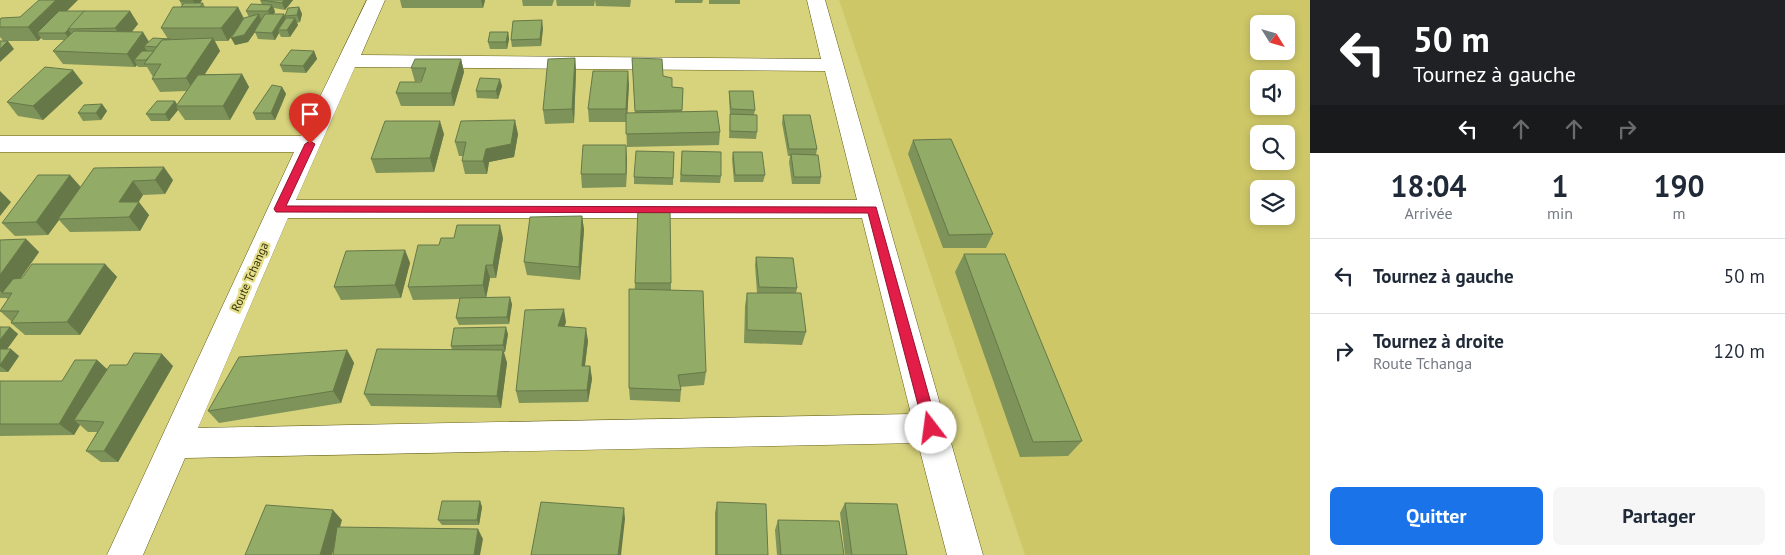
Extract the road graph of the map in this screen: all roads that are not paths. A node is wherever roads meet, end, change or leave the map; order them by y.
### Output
1 (376, 0) edge
2 (816, 0) edge
3 (348, 61) junction
4 (833, 65) junction
5 (0, 144) edge
6 (310, 144) junction
7 (280, 209) junction
8 (872, 209) junction
9 (931, 428) junction
10 (176, 443) junction
11 (125, 555) edge
12 (965, 555) edge

1 - 3 street, Route Tchanga
2 - 4 street
3 - 4 street
3 - 6 street, Route Tchanga
4 - 8 street
5 - 6 street
6 - 7 street, Route Tchanga
7 - 8 street
7 - 10 street, Route Tchanga
8 - 9 street
9 - 10 street
9 - 12 street
10 - 11 street, Route Tchanga

